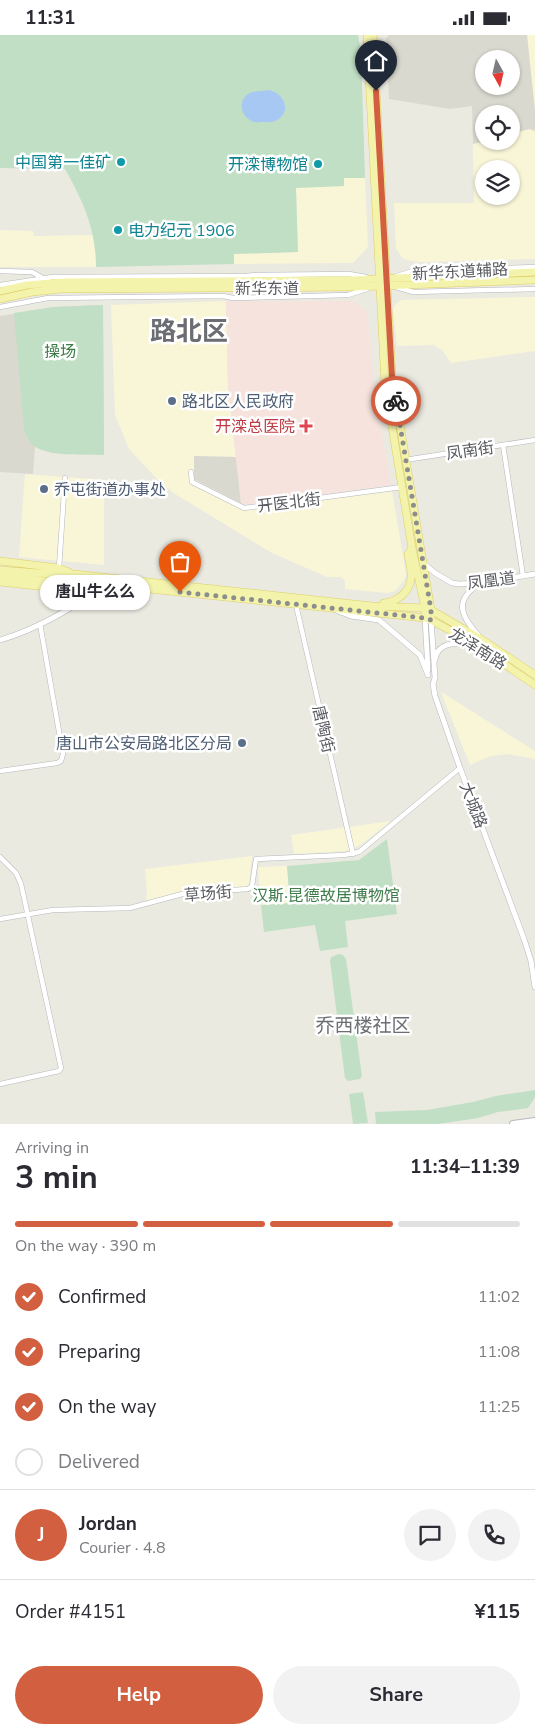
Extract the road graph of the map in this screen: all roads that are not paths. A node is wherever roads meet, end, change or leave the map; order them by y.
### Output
1 (367, 35) edge
2 (373, 35) edge
3 (535, 267) edge
4 (0, 271) edge
5 (535, 272) edge
6 (45, 280) junction
7 (535, 280) edge
8 (383, 282) junction
9 (0, 285) edge
10 (535, 289) edge
11 (0, 291) edge
12 (0, 299) edge
13 (0, 307) edge
14 (535, 440) edge
15 (503, 445) junction
16 (405, 460) junction
17 (191, 471) dead end
18 (65, 478) dead end
19 (402, 487) junction
20 (412, 548) junction
21 (0, 561) edge
22 (422, 563) junction
23 (60, 568) junction
24 (0, 569) edge
25 (74, 574) junction
26 (535, 574) edge
27 (0, 576) edge
28 (523, 576) junction
29 (0, 582) edge
30 (480, 583) junction
31 (72, 584) junction
32 (103, 584) junction
33 (296, 605) junction
34 (372, 606) junction
35 (332, 609) junction
36 (428, 609) junction
37 (428, 619) junction
38 (40, 624) junction
39 (481, 639) junction
40 (0, 640) edge
41 (473, 643) junction
42 (428, 675) junction
43 (535, 675) edge
44 (434, 681) junction
45 (535, 685) edge
46 (460, 768) junction
47 (0, 771) edge
48 (354, 854) junction
49 (0, 857) edge
50 (28, 914) junction
51 (0, 919) edge
52 (535, 987) edge
53 (0, 1084) edge
54 (535, 1121) edge
55 (513, 1124) edge

1 - 8 main road
2 - 8 main road
3 - 8 street, 新华东道辅路
4 - 6 street
5 - 8 main road, 新华东道
6 - 8 main road, 新华东道
6 - 9 street
6 - 11 main road, 新华东道
7 - 8 main road, 新华东道
8 - 10 street, 新华东道辅路
8 - 12 main road, 新华东道
8 - 13 street
8 - 16 main road
8 - 19 main road
14 - 15 street, 凤南街
15 - 16 street, 凤南街
15 - 28 street
16 - 22 main road
17 - 19 street, 开医北街
18 - 23 street
19 - 20 main road
20 - 34 main road
20 - 36 main road
21 - 23 main road
22 - 30 street, 凤凰道
22 - 36 main road
23 - 25 main road
24 - 25 main road, 龙泽南路
25 - 34 main road, 龙泽南路
26 - 28 street, 凤凰道
27 - 31 main road, 龙泽南路
28 - 30 street, 凤凰道
29 - 31 main road
30 - 39 street
31 - 32 main road, 龙泽南路
32 - 33 main road, 龙泽南路
32 - 38 street
33 - 35 main road, 龙泽南路
33 - 48 street, 唐陶街
34 - 36 main road, 龙泽南路
35 - 37 main road, 龙泽南路
35 - 42 street
36 - 37 main road
36 - 39 main road, 龙泽南路
37 - 41 main road, 龙泽南路
37 - 42 street
37 - 44 street, 大城路
38 - 40 street
38 - 47 street
39 - 43 main road, 龙泽南路
41 - 44 street
41 - 45 main road, 龙泽南路
42 - 44 street
44 - 46 street, 大城路
46 - 48 street
46 - 52 street, 大城路
48 - 50 street, 草场街
49 - 50 street
50 - 51 street
50 - 53 street
54 - 55 main road

